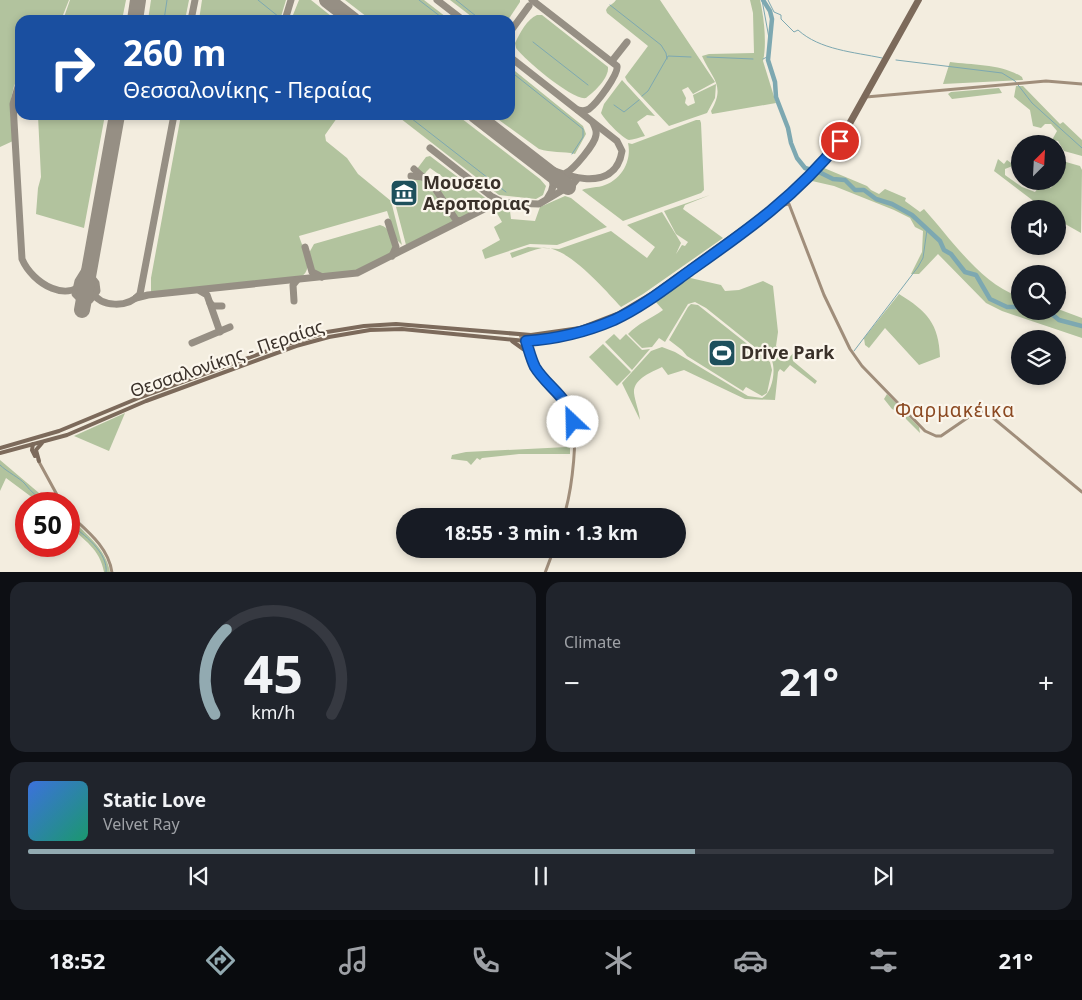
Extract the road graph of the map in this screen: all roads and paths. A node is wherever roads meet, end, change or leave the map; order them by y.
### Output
1 (919, 0) edge
2 (1082, 84) edge
3 (865, 97) junction
4 (807, 176) junction
5 (790, 196) junction
6 (790, 204) junction
7 (779, 206) junction
8 (522, 335) junction
9 (510, 340) junction
10 (524, 341) junction
11 (526, 351) junction
12 (534, 366) junction
13 (40, 437) junction
14 (43, 442) junction
15 (33, 444) junction
16 (0, 448) edge
17 (16, 448) junction
18 (0, 453) edge
19 (35, 456) junction
20 (39, 461) junction
21 (56, 492) edge
22 (1082, 492) edge
23 (566, 508) edge
24 (80, 525) edge
25 (550, 558) edge
26 (112, 572) edge
27 (545, 572) edge

1 - 3 main road, Θεσσαλονίκης - Περαίας
2 - 3 street
3 - 4 main road, Θεσσαλονίκης - Περαίας
4 - 5 main road, Θεσσαλονίκης - Περαίας
4 - 8 main road, Θεσσαλονίκης - Περαίας
5 - 6 main road
5 - 7 main road, Θεσσαλονίκης - Περαίας
6 - 7 street
6 - 22 street
7 - 10 main road, Θεσσαλονίκης - Περαίας
8 - 10 street
8 - 13 main road, Θεσσαλονίκης - Περαίας
9 - 10 main road, Θεσσαλονίκης - Περαίας
9 - 11 main road
9 - 14 main road, Θεσσαλονίκης - Περαίας
10 - 11 street
10 - 12 street
11 - 12 street
12 - 23 street
13 - 15 main road
13 - 16 main road, Θεσσαλονίκης - Περαίας
14 - 15 main road, Θεσσαλονίκης - Περαίας
14 - 20 main road
15 - 17 main road, Θεσσαλονίκης - Περαίας
15 - 19 main road
17 - 18 main road, Θεσσαλονίκης - Περαίας
17 - 19 main road
19 - 20 street
20 - 21 street
24 - 26 street
25 - 27 street

